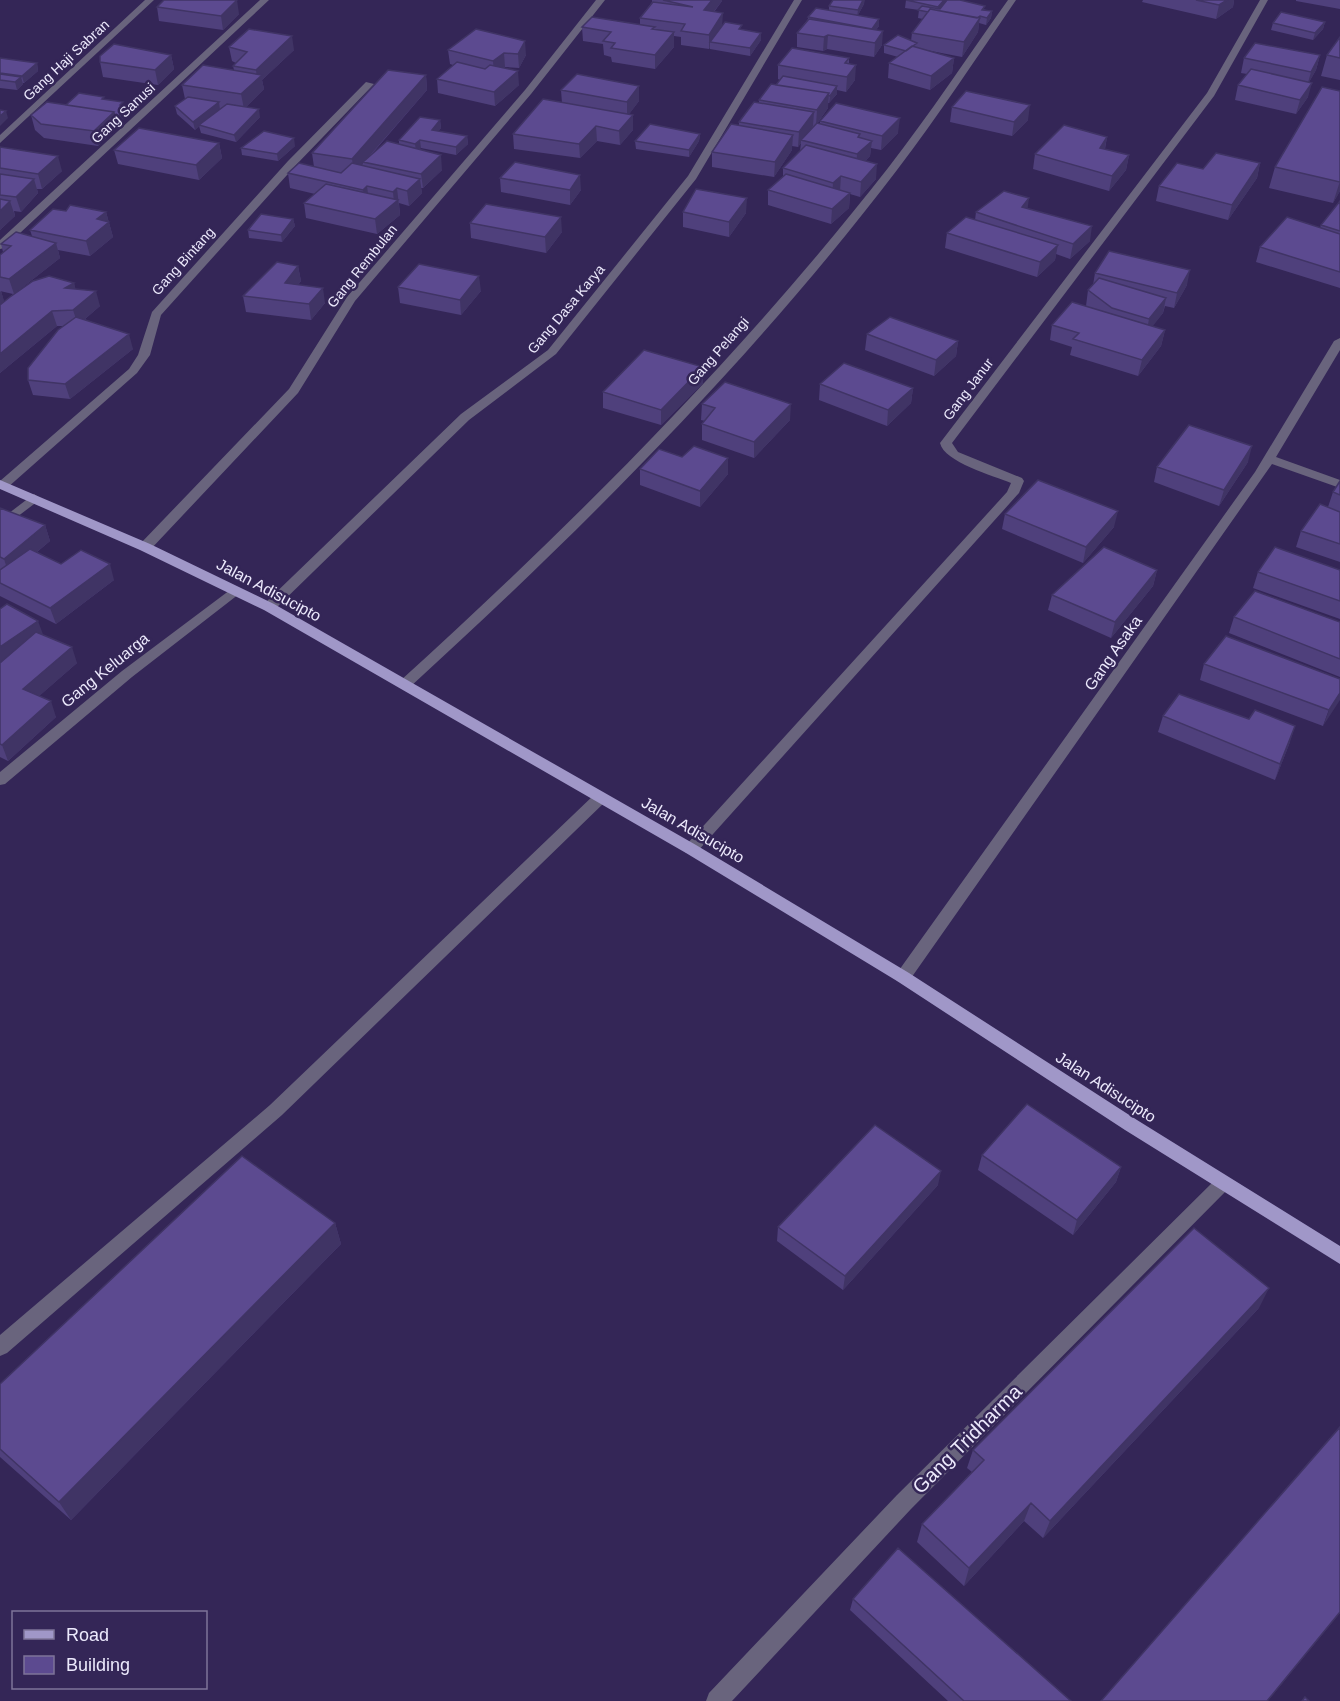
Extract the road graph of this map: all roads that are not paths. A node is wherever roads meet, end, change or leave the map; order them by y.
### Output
1 (150, 0) edge
2 (265, 0) edge
3 (601, 0) edge
4 (798, 0) edge
5 (1012, 0) edge
6 (1264, 0) edge
7 (369, 84) dead end
8 (0, 140) edge
9 (0, 246) edge
10 (1340, 341) edge
11 (1269, 459) junction
12 (2, 484) edge
13 (1340, 484) edge
14 (34, 498) junction
15 (0, 526) edge
16 (145, 547) junction
17 (234, 591) junction
18 (269, 607) junction
19 (405, 684) junction
20 (0, 780) edge
21 (601, 797) junction
22 (691, 849) junction
23 (903, 977) junction
24 (1223, 1184) junction
25 (1340, 1256) edge
26 (0, 1347) edge
27 (717, 1701) edge

1 - 8 street, Gang Haji Sabran
2 - 9 street, Gang Sanusi
3 - 16 street, Gang Rembulan
4 - 18 street, Gang Dasa Karya
5 - 19 street, Gang Pelangi
6 - 22 street, Gang Janur
7 - 12 street, Gang Bintang
10 - 11 street, Gang Asaka
11 - 13 street
11 - 23 street, Gang Asaka
12 - 14 main road, Jalan Adisucipto
14 - 15 street
14 - 16 main road, Jalan Adisucipto
16 - 17 main road, Jalan Adisucipto
17 - 18 main road, Jalan Adisucipto
17 - 20 street, Gang Keluarga
18 - 19 main road, Jalan Adisucipto
19 - 21 main road, Jalan Adisucipto
21 - 22 main road, Jalan Adisucipto
21 - 26 street
22 - 23 main road, Jalan Adisucipto
23 - 24 main road, Jalan Adisucipto
24 - 25 main road, Jalan Adisucipto
24 - 27 street, Gang Tridharma

